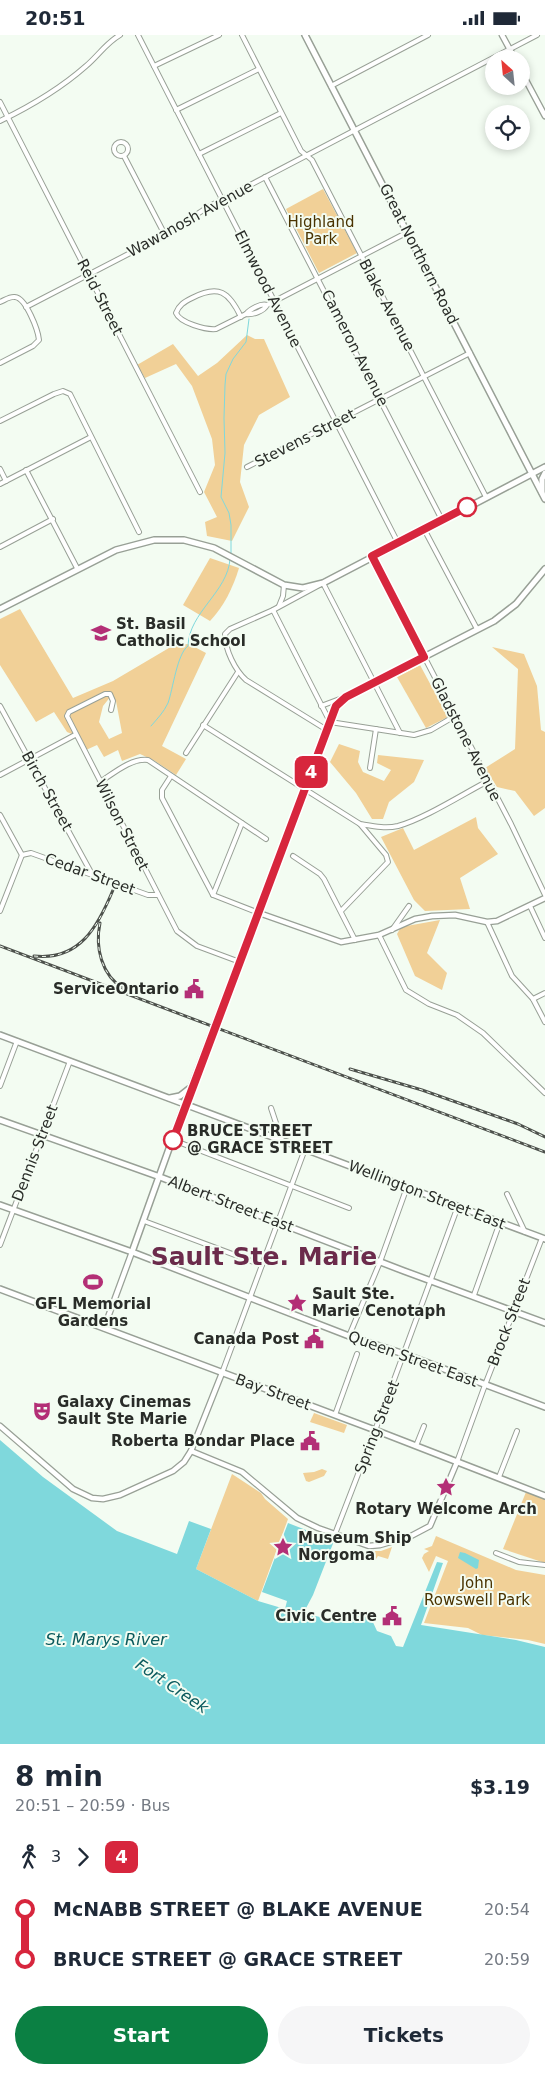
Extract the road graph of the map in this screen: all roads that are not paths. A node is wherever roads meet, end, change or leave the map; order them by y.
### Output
1 (120, 35) edge
2 (138, 35) edge
3 (219, 35) edge
4 (242, 35) edge
5 (305, 35) edge
6 (428, 35) edge
7 (502, 35) edge
8 (538, 35) edge
9 (510, 49) junction
10 (154, 66) junction
11 (259, 69) junction
12 (331, 86) junction
13 (530, 88) edge
14 (0, 102) edge
15 (176, 109) junction
16 (281, 113) junction
17 (8, 117) junction
18 (545, 117) edge
19 (0, 121) edge
20 (354, 130) junction
21 (199, 154) junction
22 (124, 155) dead end
23 (306, 155) junction
24 (265, 177) junction
25 (222, 200) junction
26 (408, 232) junction
27 (165, 235) junction
28 (361, 256) junction
29 (89, 275) junction
30 (318, 277) junction
31 (274, 301) junction
32 (0, 302) edge
33 (26, 307) junction
34 (241, 317) junction
35 (470, 353) junction
36 (0, 363) edge
37 (424, 376) junction
38 (381, 399) junction
39 (0, 421) edge
40 (336, 422) junction
41 (91, 437) junction
42 (247, 467) dead end
43 (545, 467) edge
44 (0, 469) edge
45 (26, 470) junction
46 (531, 473) junction
47 (545, 473) edge
48 (6, 481) junction
49 (0, 484) edge
50 (200, 492) dead end
51 (542, 492) junction
52 (486, 497) junction
53 (545, 499) edge
54 (53, 519) junction
55 (442, 520) junction
56 (424, 529) junction
57 (139, 532) dead end
58 (398, 543) junction
59 (0, 547) edge
60 (372, 556) junction
61 (78, 569) junction
62 (545, 569) edge
63 (323, 583) junction
64 (284, 585) junction
65 (279, 607) junction
66 (0, 609) edge
67 (273, 609) junction
68 (477, 629) junction
69 (424, 657) junction
70 (238, 672) junction
71 (374, 682) junction
72 (346, 697) junction
73 (0, 706) edge
74 (321, 706) junction
75 (111, 710) dead end
76 (456, 716) junction
77 (330, 722) junction
78 (203, 725) junction
79 (376, 729) junction
80 (327, 730) junction
81 (400, 733) junction
82 (75, 735) junction
83 (186, 753) dead end
84 (29, 759) junction
85 (370, 769) dead end
86 (0, 775) edge
87 (171, 776) junction
88 (488, 781) junction
89 (100, 782) junction
90 (304, 789) junction
91 (0, 815) edge
92 (242, 823) junction
93 (360, 824) junction
94 (266, 839) dead end
95 (22, 855) junction
96 (293, 856) dead end
97 (93, 876) junction
98 (158, 895) junction
99 (213, 895) junction
100 (545, 897) edge
101 (409, 906) dead end
102 (530, 906) junction
103 (0, 910) edge
104 (341, 911) junction
105 (258, 913) junction
106 (487, 922) junction
107 (392, 930) junction
108 (378, 935) junction
109 (545, 938) edge
110 (356, 940) junction
111 (240, 962) junction
112 (545, 993) edge
113 (533, 999) junction
114 (545, 1022) edge
115 (0, 1035) edge
116 (17, 1041) junction
117 (70, 1061) junction
118 (0, 1086) edge
119 (191, 1087) junction
120 (545, 1093) edge
121 (169, 1098) junction
122 (185, 1104) junction
123 (271, 1108) dead end
124 (0, 1120) edge
125 (42, 1134) junction
126 (173, 1140) junction
127 (282, 1141) junction
128 (305, 1149) junction
129 (160, 1177) junction
130 (292, 1184) junction
131 (407, 1187) junction
132 (507, 1194) dead end
133 (0, 1205) edge
134 (458, 1205) junction
135 (349, 1208) dead end
136 (14, 1209) junction
137 (144, 1221) junction
138 (278, 1222) junction
139 (500, 1222) junction
140 (525, 1232) junction
141 (543, 1239) edge
142 (0, 1245) edge
143 (132, 1252) junction
144 (380, 1262) junction
145 (262, 1265) junction
146 (432, 1280) junction
147 (0, 1289) edge
148 (474, 1295) junction
149 (251, 1297) junction
150 (514, 1311) junction
151 (545, 1323) edge
152 (104, 1328) junction
153 (349, 1336) junction
154 (404, 1354) junction
155 (357, 1355) dead end
156 (222, 1373) junction
157 (485, 1385) junction
158 (545, 1407) edge
159 (335, 1415) junction
160 (424, 1425) dead end
161 (0, 1426) edge
162 (375, 1429) junction
163 (517, 1431) dead end
164 (416, 1446) junction
165 (191, 1451) junction
166 (457, 1462) junction
167 (499, 1477) junction
168 (545, 1496) edge
169 (335, 1535) junction
170 (496, 1553) dead end
171 (545, 1565) edge

1 - 17 street
2 - 10 street, Elmwood Avenue
3 - 10 street
4 - 11 street, Blake Avenue
5 - 12 main road, Great Northern Road
6 - 12 street
7 - 9 street
8 - 9 street, Wawanosh Avenue
9 - 20 street, Wawanosh Avenue
10 - 15 street, Elmwood Avenue
11 - 15 street
11 - 16 street, Blake Avenue
12 - 20 main road, Great Northern Road
13 - 18 street
14 - 17 street, Reid Street
15 - 21 street, Elmwood Avenue
16 - 21 street
16 - 23 street, Blake Avenue
17 - 19 street
17 - 29 street, Reid Street
20 - 23 street, Wawanosh Avenue
20 - 26 main road, Great Northern Road
21 - 25 street, Elmwood Avenue
22 - 27 street
23 - 24 street, Wawanosh Avenue
23 - 28 street, Blake Avenue
24 - 25 street, Wawanosh Avenue
24 - 30 street, Cameron Avenue
25 - 27 street, Wawanosh Avenue
25 - 31 street, Elmwood Avenue
26 - 28 street
26 - 35 main road, Great Northern Road
27 - 29 street, Wawanosh Avenue
28 - 30 street
28 - 37 street, Blake Avenue
29 - 33 street, Wawanosh Avenue
29 - 50 street, Reid Street
30 - 31 street
30 - 38 street, Cameron Avenue
31 - 34 street
31 - 40 street, Elmwood Avenue
32 - 33 street
33 - 36 street
34 - 34 street
35 - 37 street, Stevens Street
35 - 46 main road, Great Northern Road
37 - 38 street, Stevens Street
37 - 52 street, Blake Avenue
38 - 40 street, Stevens Street
38 - 55 street, Cameron Avenue
39 - 41 street
40 - 42 street, Stevens Street
40 - 58 street, Elmwood Avenue
41 - 45 street
41 - 57 street
43 - 46 main road
44 - 48 street
45 - 48 street
45 - 54 street
46 - 51 main road, Great Northern Road
46 - 52 main road
47 - 51 main road
48 - 49 street
51 - 53 main road, Great Northern Road
52 - 55 main road
54 - 59 street
54 - 61 street
55 - 56 main road
56 - 58 main road
56 - 68 street
58 - 60 main road
60 - 63 main road
60 - 69 street, Gladstone Avenue
61 - 64 main road
61 - 66 main road
62 - 68 main road
63 - 64 main road
63 - 65 street
63 - 71 street
64 - 65 street
65 - 67 street
67 - 70 street
67 - 74 street
68 - 69 main road
69 - 71 main road
69 - 76 street, Gladstone Avenue
70 - 78 street
70 - 80 street
71 - 72 main road
71 - 81 street
72 - 74 street
72 - 77 main road
73 - 84 street, Birch Street
74 - 77 street
75 - 82 street, Wilson Street
76 - 81 street
76 - 88 street, Gladstone Avenue
77 - 79 street
77 - 80 main road
78 - 83 street
78 - 90 street
79 - 81 street
79 - 85 street
80 - 90 main road
82 - 84 street
82 - 89 street, Wilson Street
84 - 86 street
84 - 97 street, Birch Street
87 - 89 street
87 - 92 street
87 - 99 street
88 - 93 street
88 - 100 street, Gladstone Avenue
89 - 98 street, Wilson Street
90 - 93 street
90 - 105 main road
91 - 95 street
92 - 94 street
92 - 99 street
93 - 104 street
95 - 97 street, Cedar Street
95 - 103 street
96 - 104 street
97 - 98 street, Cedar Street
98 - 111 street, Wilson Street
99 - 105 street
100 - 102 street
101 - 107 street
102 - 106 street
102 - 109 street
104 - 110 street
105 - 110 street
105 - 111 main road
106 - 107 street
106 - 113 street
107 - 108 street
108 - 110 street
108 - 120 street
111 - 119 main road
112 - 113 street
113 - 114 street
115 - 116 main road, Wellington Street East
116 - 117 main road, Wellington Street East
116 - 118 street
117 - 121 main road, Wellington Street East
117 - 125 street, Dennis Street
119 - 121 main road
119 - 122 main road
121 - 122 main road, Wellington Street East
122 - 126 main road
122 - 127 main road, Wellington Street East
123 - 127 street
124 - 125 main road, Albert Street East
125 - 129 main road, Albert Street East
125 - 136 street, Dennis Street
126 - 129 main road
126 - 130 street
127 - 128 main road, Wellington Street East
128 - 130 street
128 - 131 main road, Wellington Street East
129 - 137 main road
129 - 138 main road, Albert Street East
130 - 135 street
130 - 138 street
131 - 134 main road, Wellington Street East
131 - 144 street
132 - 140 street
133 - 136 main road, Queen Street East
134 - 139 main road, Wellington Street East
134 - 146 street, Spring Street
136 - 142 street, Dennis Street
136 - 143 main road, Queen Street East
137 - 143 main road
137 - 145 street
138 - 144 main road, Albert Street East
138 - 145 street
139 - 140 main road, Wellington Street East
139 - 148 street
140 - 141 main road, Wellington Street East
141 - 150 street, Brock Street
143 - 149 main road, Queen Street East
143 - 152 street
144 - 146 main road, Albert Street East
144 - 153 street
145 - 149 street
146 - 148 main road, Albert Street East
146 - 154 street, Spring Street
147 - 152 main road, Bay Street
148 - 150 main road, Albert Street East
149 - 153 main road, Queen Street East
149 - 156 street
150 - 151 main road, Albert Street East
150 - 157 street, Brock Street
152 - 156 main road, Bay Street
153 - 154 main road, Queen Street East
154 - 157 main road, Queen Street East
154 - 162 street, Spring Street
155 - 159 street
156 - 159 main road, Bay Street
156 - 165 street
157 - 158 main road, Queen Street East
157 - 166 street, Brock Street
159 - 162 main road, Bay Street
160 - 164 street
161 - 165 street
162 - 164 main road, Bay Street
162 - 169 street, Spring Street
163 - 167 street
164 - 166 main road, Bay Street
165 - 169 street
166 - 167 main road, Bay Street
166 - 169 street
167 - 168 main road, Bay Street
170 - 171 street

